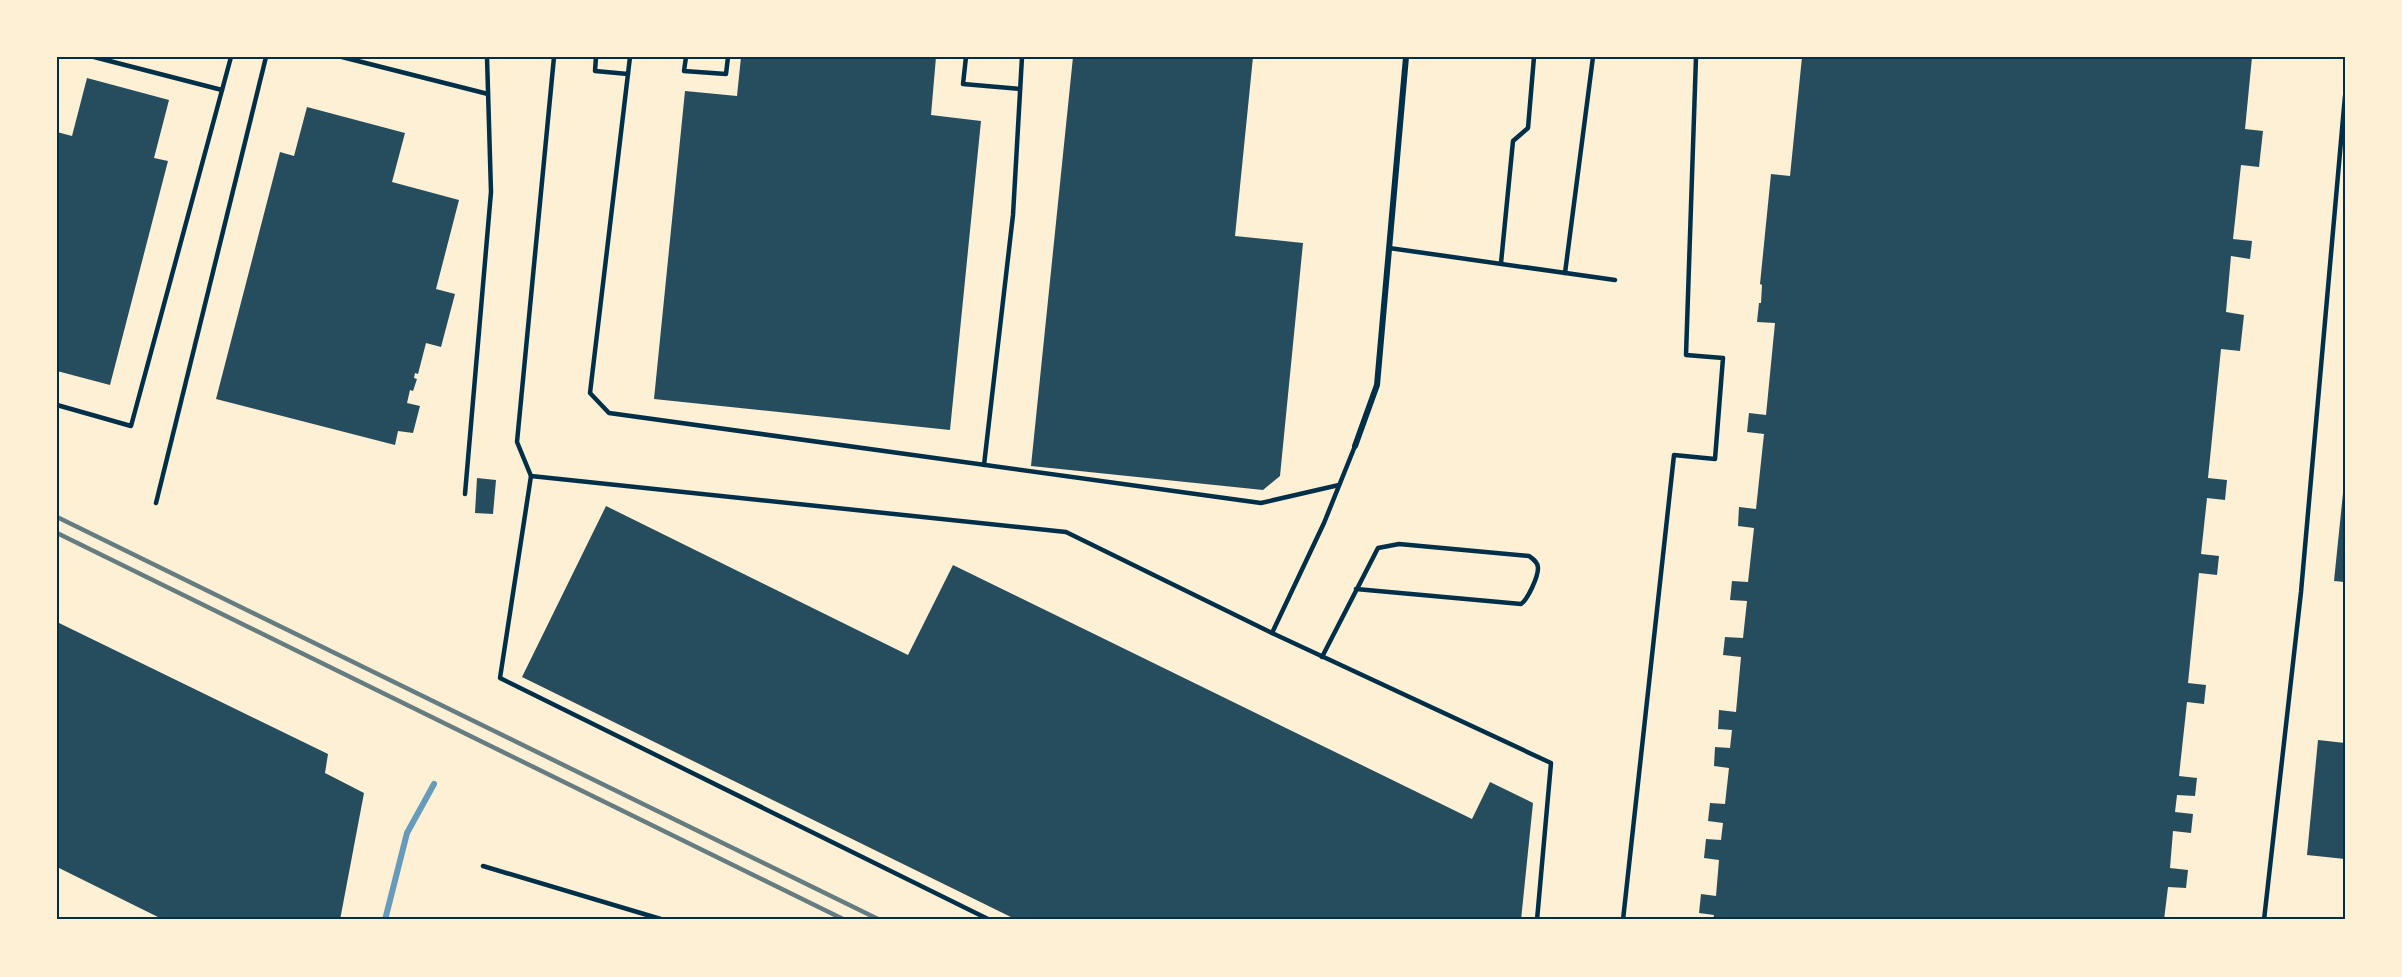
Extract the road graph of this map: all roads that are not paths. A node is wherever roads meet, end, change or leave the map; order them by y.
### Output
1 (94, 57) edge
2 (231, 57) edge
3 (266, 57) edge
4 (342, 57) edge
5 (487, 57) edge
6 (554, 57) edge
7 (596, 57) edge
8 (630, 57) edge
9 (686, 57) edge
10 (728, 57) edge
11 (966, 57) edge
12 (1022, 57) edge
13 (1406, 57) edge
14 (1534, 57) edge
15 (1593, 57) edge
16 (1696, 57) edge
17 (628, 74) junction
18 (1020, 89) junction
19 (222, 90) junction
20 (488, 94) junction
21 (2345, 96) edge
22 (1389, 248) junction
23 (1501, 263) junction
24 (1565, 273) junction
25 (1615, 280) dead end
26 (57, 405) edge
27 (1355, 446) joint
28 (984, 465) junction
29 (531, 476) junction
30 (1339, 484) junction
31 (465, 494) dead end
32 (156, 503) dead end
33 (1356, 589) junction
34 (1272, 633) junction
35 (1322, 657) junction
36 (483, 866) dead end
37 (664, 920) edge
38 (990, 920) edge
39 (1537, 920) edge
40 (1623, 920) edge
41 (2264, 920) edge

1 - 19 lane
2 - 19 lane
3 - 32 lane
4 - 20 lane
5 - 20 lane
6 - 29 lane
7 - 17 lane
8 - 17 lane
9 - 10 lane
11 - 18 lane
12 - 18 lane
13 - 22 street
14 - 23 lane
15 - 24 lane
16 - 40 lane
17 - 28 lane
18 - 28 lane
19 - 26 lane
20 - 31 lane
21 - 41 lane
22 - 23 lane
22 - 27 street
23 - 24 lane
24 - 25 lane
27 - 30 lane
28 - 30 lane
29 - 34 lane
29 - 38 lane
30 - 34 lane
33 - 33 lane
33 - 35 lane
34 - 35 lane
35 - 39 lane
36 - 37 lane

